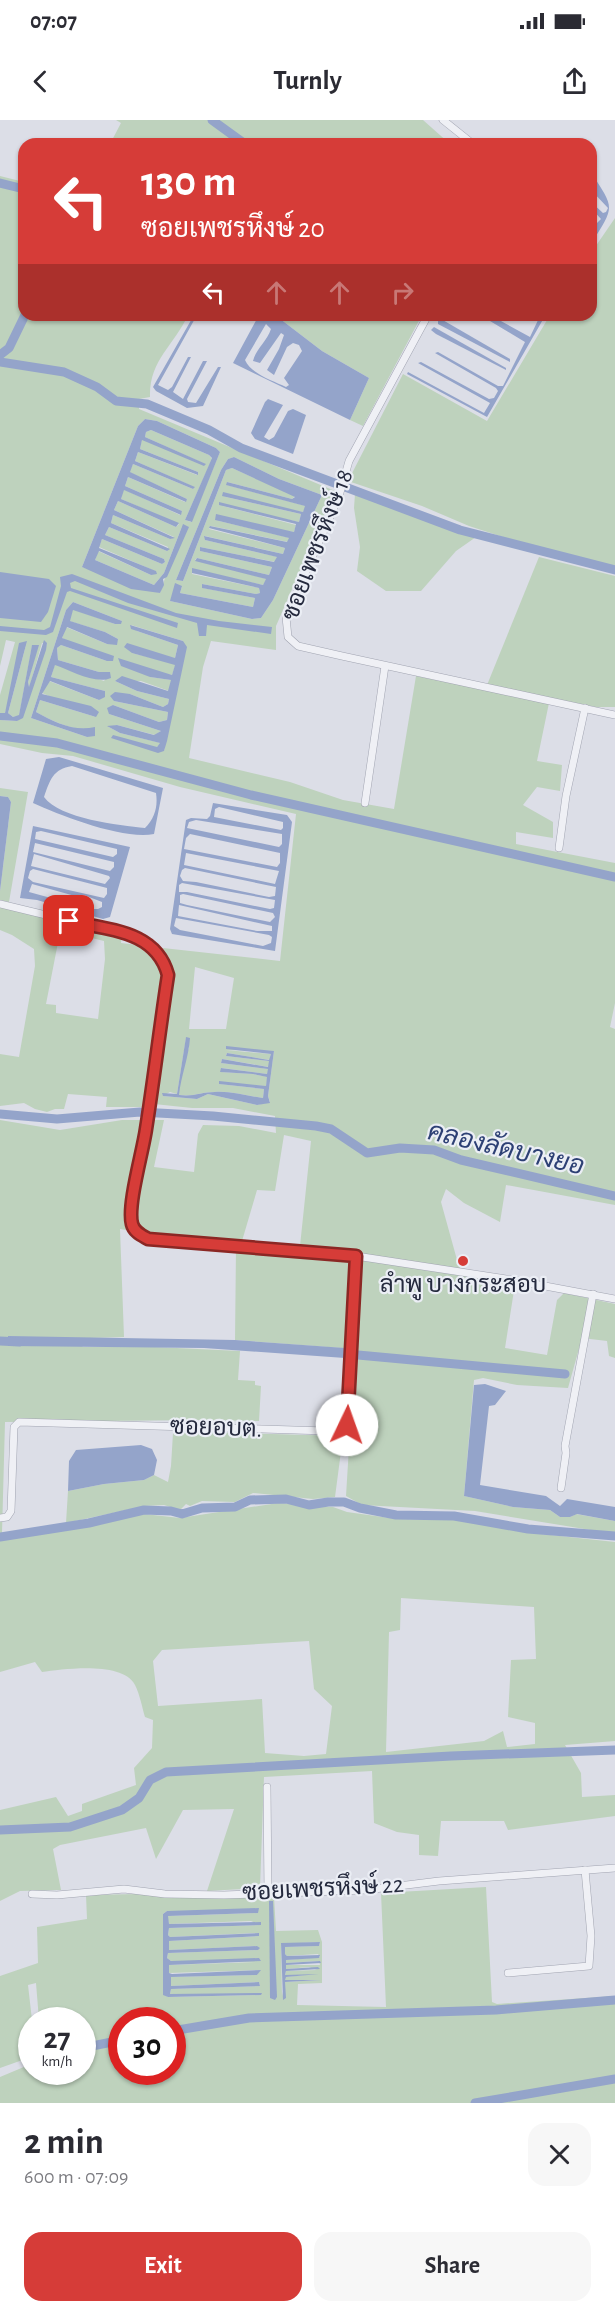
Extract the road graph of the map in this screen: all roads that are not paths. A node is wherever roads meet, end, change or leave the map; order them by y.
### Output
1 (443, 120) edge
2 (466, 138) edge
3 (425, 321) edge
4 (385, 666) junction
5 (585, 708) junction
6 (615, 715) edge
7 (364, 803) dead end
8 (559, 848) dead end
9 (0, 904) edge
10 (356, 1256) junction
11 (593, 1294) junction
12 (615, 1299) edge
13 (561, 1488) dead end
14 (0, 1518) edge
15 (267, 1787) dead end
16 (615, 1868) edge
17 (585, 1870) junction
18 (32, 1894) dead end
19 (268, 1894) junction
20 (508, 1974) dead end

1 - 2 street
3 - 4 street, ซอยเพชรหึงษ์ 18
4 - 5 street, ซอยเพชรหึงษ์ 18
4 - 7 street
5 - 6 street, ซอยเพชรหึงษ์ 18
5 - 8 street
9 - 10 street
10 - 11 street
10 - 14 street, ซอยอบต.
11 - 12 street
11 - 13 street
15 - 19 street
16 - 17 street, ซอยเพชรหึงษ์ 22
17 - 19 street, ซอยเพชรหึงษ์ 22
17 - 20 street
18 - 19 street, ซอยเพชรหึงษ์ 22

